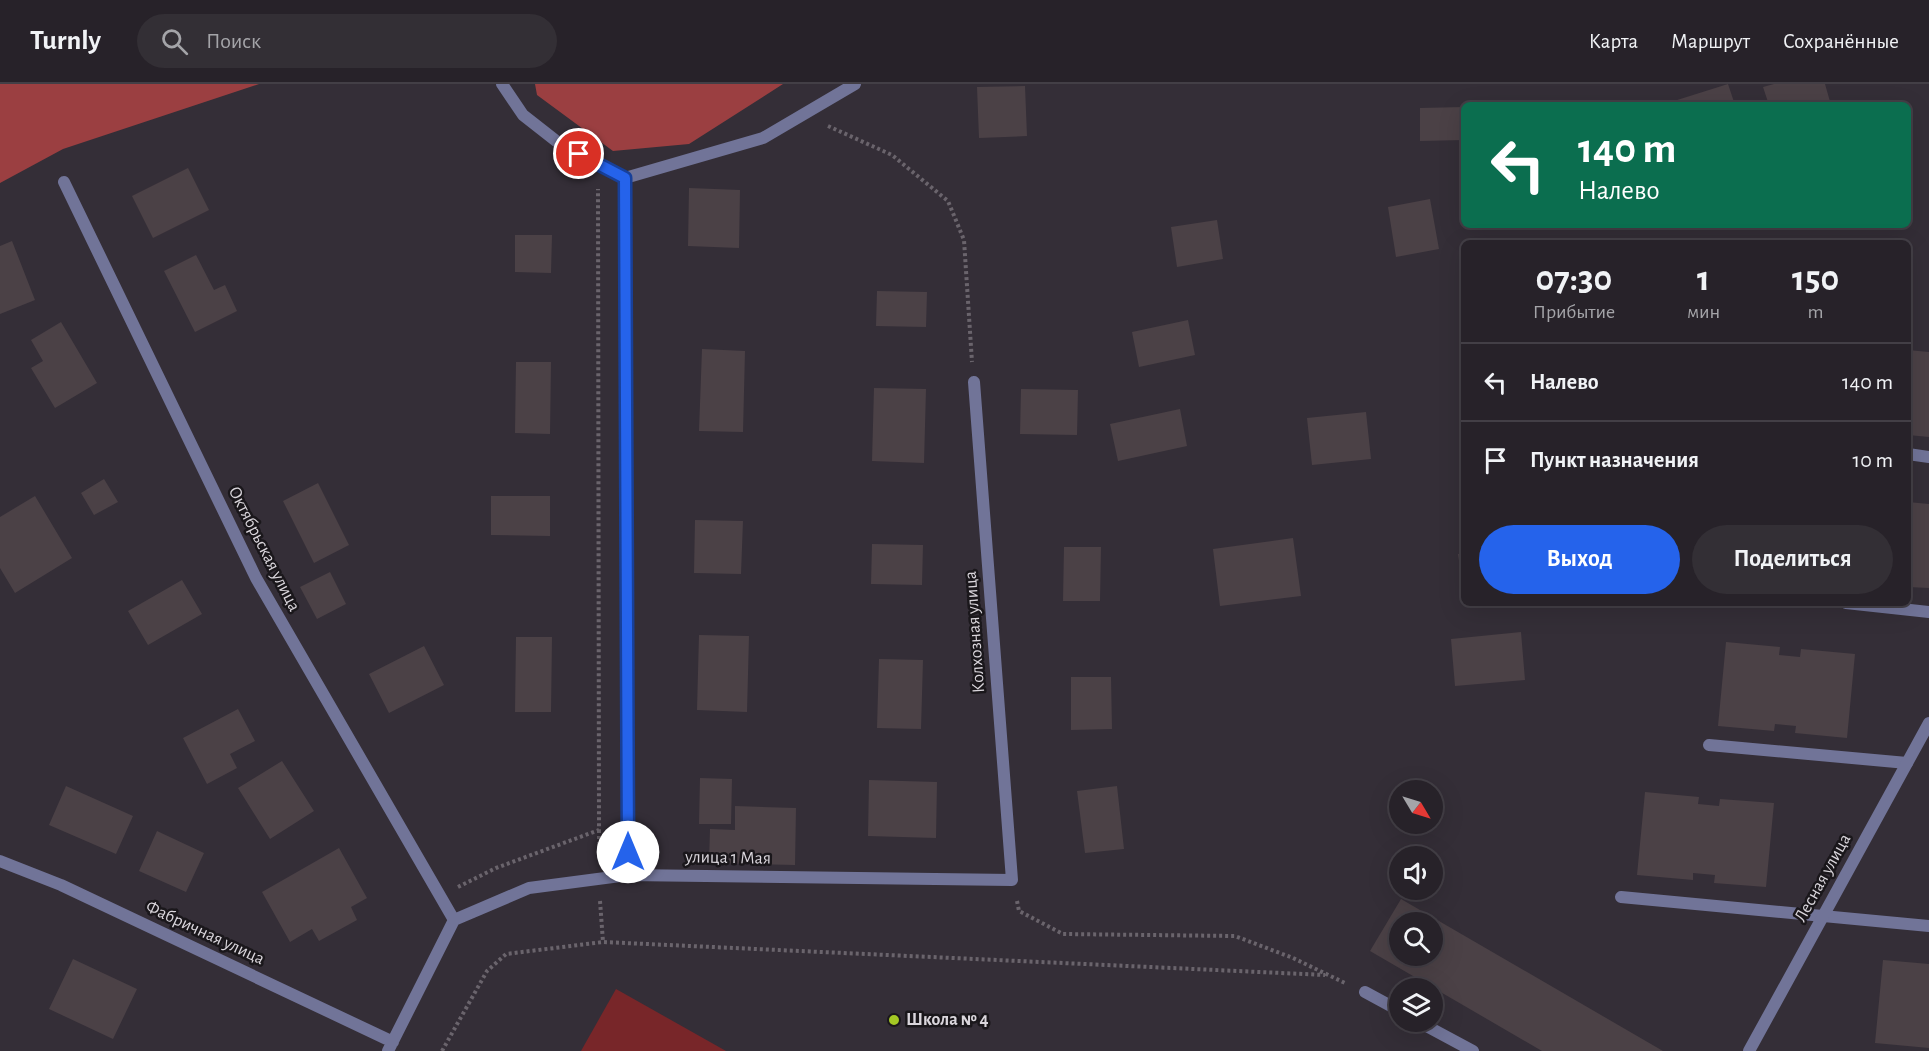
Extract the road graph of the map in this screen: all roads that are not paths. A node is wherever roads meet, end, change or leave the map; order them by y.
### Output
1 (502, 84) edge
2 (855, 84) edge
3 (625, 178) junction
4 (64, 182) dead end
5 (974, 382) road end
6 (1911, 454) edge
7 (1929, 457) edge
8 (1874, 606) edge
9 (1929, 612) edge
10 (1929, 723) edge
11 (1709, 745) dead end
12 (1907, 763) junction
13 (0, 861) edge
14 (628, 875) junction
15 (1012, 880) joint
16 (1621, 897) dead end
17 (1823, 916) junction
18 (454, 920) junction
19 (1929, 926) edge
20 (1365, 992) road end
21 (1389, 1005) edge
22 (1438, 1032) edge
23 (391, 1046) edge
24 (1473, 1051) edge
25 (1749, 1051) edge

1 - 3 street
2 - 3 street
3 - 14 street
4 - 18 street, Октябрьская улица
5 - 15 street, Колхозная улица
6 - 7 street
8 - 9 street
10 - 12 street, Лесная улица
11 - 12 street
12 - 17 street, Лесная улица
13 - 23 street, Фабричная улица
14 - 15 street, улица 1 Мая
14 - 18 street, улица 1 Мая
16 - 17 street
17 - 19 street
17 - 25 street, Лесная улица
18 - 23 street
20 - 21 street
22 - 24 street

